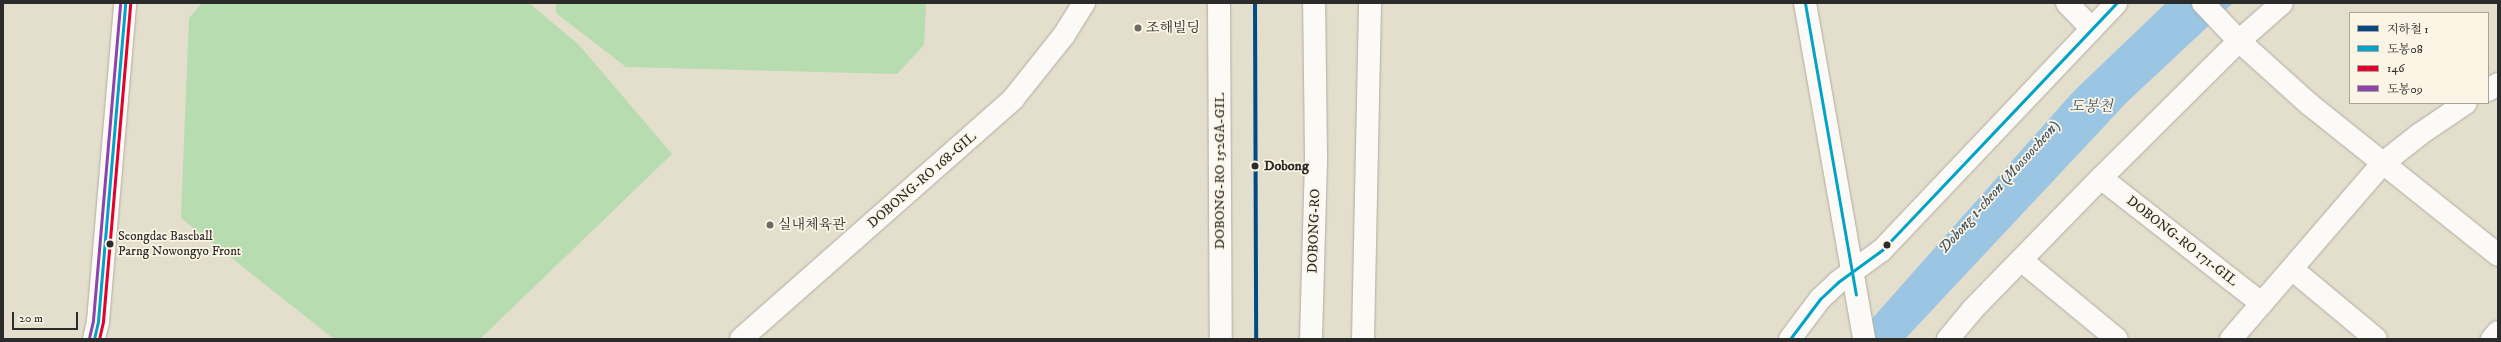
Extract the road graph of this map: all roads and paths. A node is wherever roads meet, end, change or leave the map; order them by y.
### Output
1 (125, 3) edge
2 (1084, 3) edge
3 (1219, 3) edge
4 (1314, 3) edge
5 (1370, 3) edge
6 (1805, 3) edge
7 (2067, 3) edge
8 (2116, 3) edge
9 (2203, 3) edge
10 (2282, 3) edge
11 (2092, 29) junction
12 (2236, 38) junction
13 (2498, 84) edge
14 (2489, 89) edge
15 (2465, 104) edge
16 (2382, 164) junction
17 (2101, 178) junction
18 (2498, 255) edge
19 (2021, 260) junction
20 (2292, 269) junction
21 (1852, 272) junction
22 (2262, 304) junction
23 (2498, 332) edge
24 (94, 339) edge
25 (741, 339) edge
26 (1221, 339) edge
27 (1311, 339) edge
28 (1363, 339) edge
29 (1790, 339) edge
30 (1864, 339) edge
31 (1948, 339) edge
32 (2117, 339) edge
33 (2231, 339) edge
34 (2376, 339) edge
35 (2492, 339) edge

1 - 24 street
2 - 25 street, DOBONG-RO 168-GIL
3 - 26 street, DOBONG-RO 152GA-GIL
4 - 27 street, DOBONG-RO
5 - 28 street
6 - 21 street
7 - 11 street
8 - 11 street
9 - 12 street
10 - 12 street
11 - 21 street
12 - 16 street
12 - 17 street
13 - 14 street
15 - 16 street
16 - 18 street
16 - 20 street
17 - 19 street
17 - 22 street, DOBONG-RO 171-GIL
19 - 31 street
19 - 32 street
20 - 22 street
20 - 34 street
21 - 29 street
21 - 30 street
22 - 33 street
23 - 35 street

